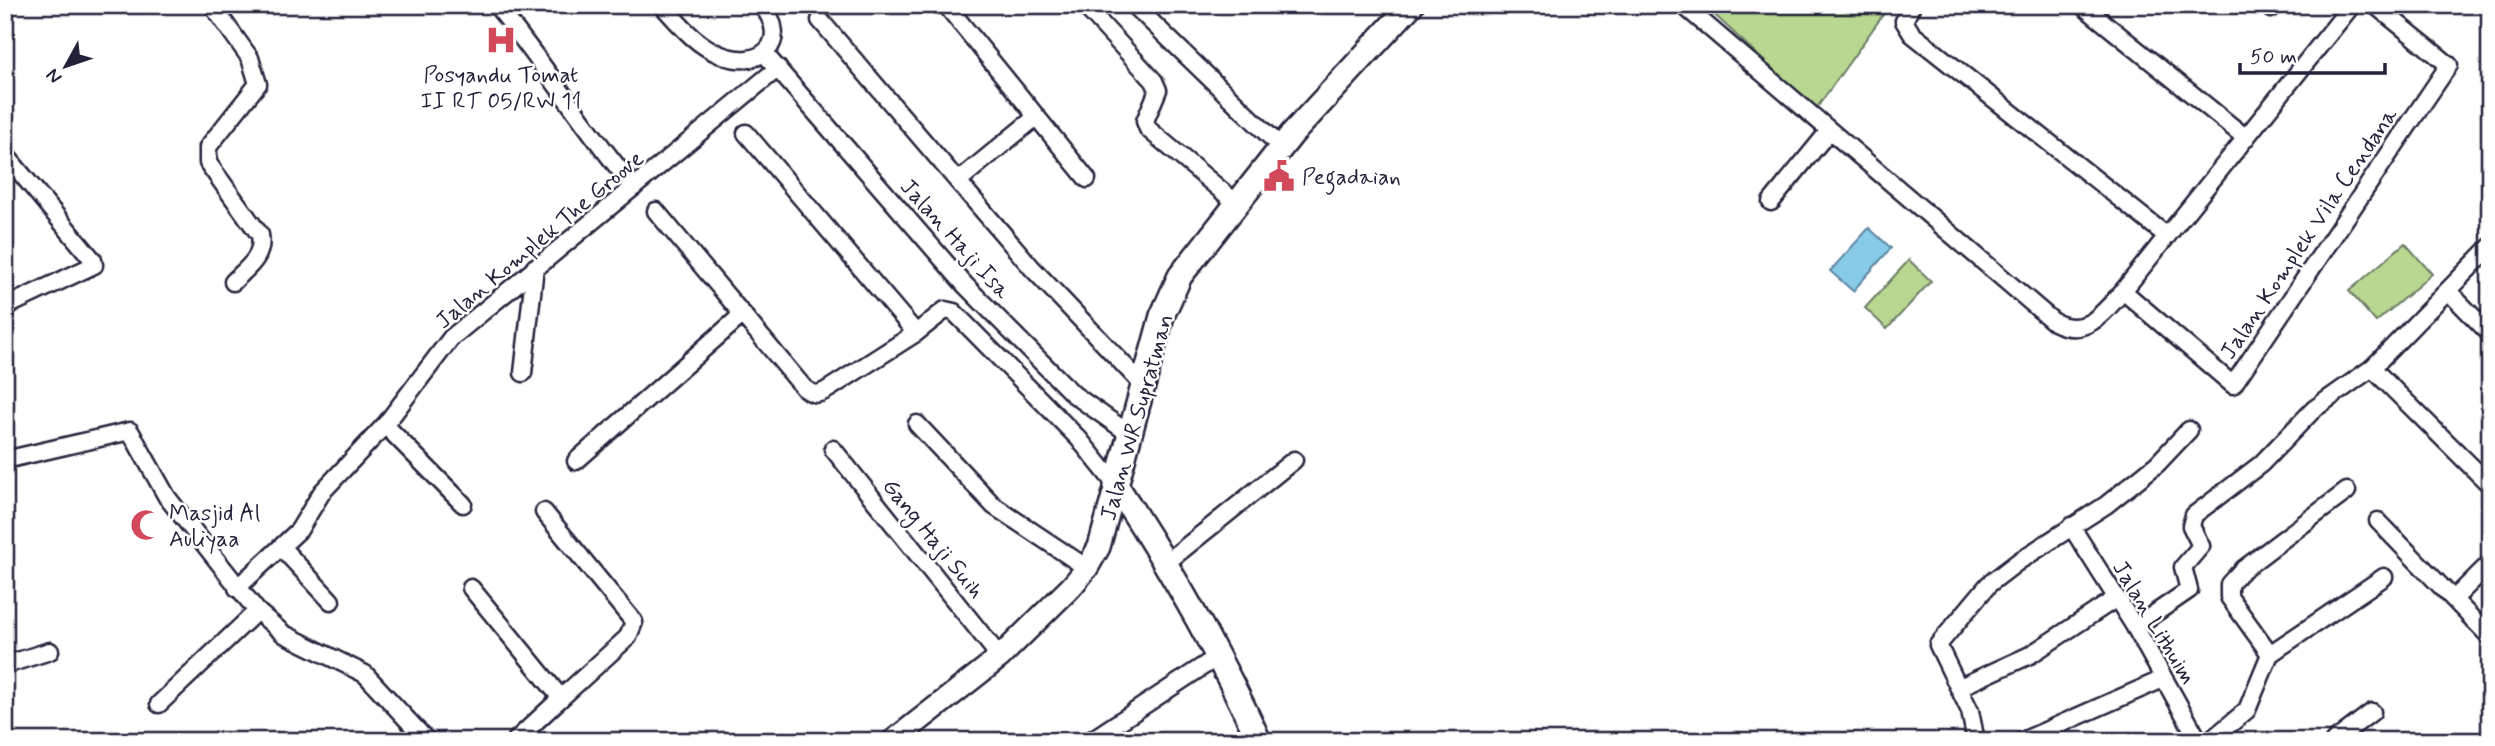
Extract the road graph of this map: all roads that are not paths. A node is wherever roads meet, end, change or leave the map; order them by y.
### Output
1 (212, 5) edge
2 (496, 5) edge
3 (663, 5) edge
4 (762, 5) edge
5 (946, 5) edge
6 (1084, 5) edge
7 (1134, 5) edge
8 (1411, 5) edge
9 (1683, 5) edge
10 (1912, 5) edge
11 (2082, 5) edge
12 (2266, 5) edge
13 (2274, 5) edge
14 (2352, 5) edge
15 (2375, 5) edge
16 (820, 20) dead end
17 (764, 53) junction
18 (778, 68) junction
19 (1036, 117) junction
20 (1829, 131) junction
21 (746, 133) dead end
22 (2246, 138) junction
23 (1281, 147) junction
24 (5, 154) edge
25 (1087, 179) dead end
26 (958, 181) junction
27 (634, 187) junction
28 (1235, 202) junction
29 (1771, 202) dead end
30 (656, 212) dead end
31 (2166, 236) junction
32 (2490, 247) edge
33 (536, 267) junction
34 (233, 282) dead end
35 (2123, 291) junction
36 (2448, 291) junction
37 (5, 307) edge
38 (743, 314) junction
39 (916, 333) junction
40 (2490, 334) edge
41 (2372, 368) junction
42 (523, 373) dead end
43 (1144, 386) junction
44 (917, 424) dead end
45 (385, 425) junction
46 (2189, 430) dead end
47 (1131, 435) junction
48 (833, 449) dead end
49 (5, 460) edge
50 (1294, 460) dead end
51 (576, 461) dead end
52 (1116, 485) junction
53 (2490, 485) edge
54 (2347, 491) dead end
55 (464, 504) dead end
56 (544, 512) dead end
57 (2378, 521) dead end
58 (2071, 526) junction
59 (282, 548) junction
60 (1167, 562) junction
61 (2490, 562) edge
62 (1087, 568) junction
63 (2384, 576) dead end
64 (237, 588) junction
65 (471, 589) dead end
66 (2115, 599) junction
67 (2454, 599) junction
68 (331, 601) dead end
69 (257, 611) junction
70 (2135, 626) junction
71 (2490, 637) edge
72 (50, 651) dead end
73 (2270, 654) junction
74 (1220, 655) junction
75 (999, 657) junction
76 (5, 665) edge
77 (2163, 679) junction
78 (1960, 687) junction
79 (561, 698) junction
80 (159, 704) dead end
81 (2372, 712) dead end
82 (427, 741) edge
83 (515, 741) edge
84 (893, 741) edge
85 (1090, 741) edge
86 (1259, 741) edge
87 (1976, 741) edge
88 (2022, 741) edge
89 (2199, 741) edge
90 (2210, 741) edge
91 (2334, 741) edge

1 - 34 street
2 - 27 street
3 - 17 street
4 - 17 street
5 - 19 street
6 - 28 street
7 - 23 street
8 - 23 main road, Jalan WR Supratman
9 - 20 street
10 - 31 street
11 - 22 street
12 - 13 street
14 - 22 street
15 - 35 street, Jalan Komplek Vila Cendana
16 - 26 street
17 - 18 street, Jalan Haji Isa
18 - 27 street, Jalan Komplek The Groove
18 - 47 street, Jalan Haji Isa
19 - 25 street
19 - 26 street
20 - 29 street
20 - 35 street
21 - 39 street
22 - 31 street
23 - 28 main road, Jalan WR Supratman
24 - 37 street
26 - 43 street
27 - 33 street, Jalan Komplek The Groove
28 - 43 main road, Jalan WR Supratman
30 - 38 street
31 - 35 street
32 - 36 street
33 - 42 street
33 - 45 street, Jalan Komplek The Groove
36 - 40 street
36 - 41 street
38 - 39 street
38 - 51 street
39 - 52 street
41 - 53 street
41 - 70 street
43 - 47 main road, Jalan WR Supratman
44 - 62 street
45 - 55 street
45 - 59 street, Jalan Komplek The Groove
46 - 58 street
47 - 52 main road, Jalan WR Supratman
48 - 75 street, Gang Haji Suih
49 - 64 street
50 - 60 street
52 - 60 main road
52 - 62 street, Jalan WR Supratman
54 - 73 street
56 - 79 street
57 - 67 street
58 - 66 street, Jalan Lithuim
58 - 78 street
59 - 64 street, Jalan Komplek The Groove
59 - 68 street
60 - 74 main road
61 - 67 street
62 - 75 street, Jalan WR Supratman
63 - 73 street
64 - 69 street
65 - 79 street
66 - 70 street, Jalan Lithuim
66 - 78 street
67 - 71 street
69 - 80 street
69 - 82 street
70 - 77 street, Jalan Lithuim
72 - 76 street
73 - 90 street
74 - 85 street
74 - 86 main road
75 - 84 street, Jalan WR Supratman
77 - 88 street
77 - 89 street, Jalan Lithuim
78 - 87 street
79 - 83 street
81 - 91 street

